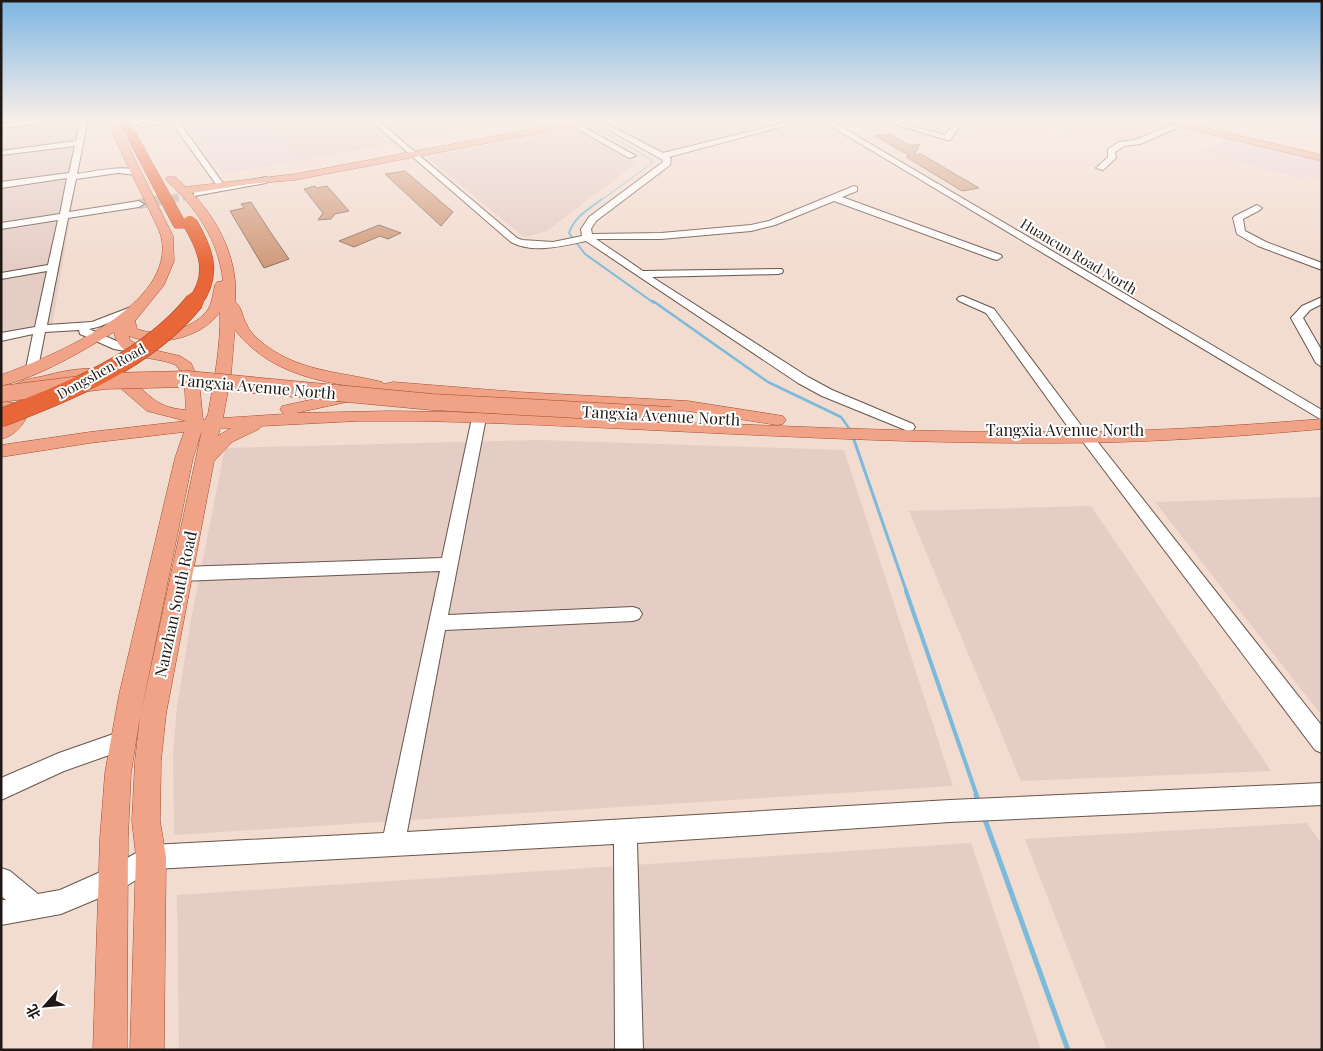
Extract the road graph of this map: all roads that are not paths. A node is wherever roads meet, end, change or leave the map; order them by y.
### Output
1 (73, 168) edge
2 (111, 168) edge
3 (135, 168) edge
4 (150, 168) edge
5 (209, 168) edge
6 (338, 168) edge
7 (429, 168) edge
8 (660, 168) edge
9 (905, 168) edge
10 (137, 173) junction
11 (72, 175) junction
12 (169, 175) joint
13 (154, 176) junction
14 (270, 180) junction
15 (1, 185) edge
16 (222, 186) junction
17 (854, 189) dead end
18 (184, 190) junction
19 (835, 198) junction
20 (143, 199) junction
21 (196, 199) junction
22 (1257, 208) dead end
23 (64, 216) junction
24 (185, 224) junction
25 (1, 226) edge
26 (582, 238) junction
27 (997, 256) dead end
28 (225, 258) junction
29 (1322, 266) edge
30 (53, 267) junction
31 (778, 271) dead end
32 (640, 274) junction
33 (1, 276) edge
34 (230, 294) junction
35 (963, 299) dead end
36 (1322, 300) edge
37 (132, 314) junction
38 (40, 329) junction
39 (70, 329) junction
40 (96, 336) junction
41 (1, 337) edge
42 (131, 348) junction
43 (68, 351) junction
44 (1322, 363) edge
45 (32, 368) junction
46 (63, 376) junction
47 (1, 382) edge
48 (393, 387) junction
49 (429, 391) junction
50 (1, 394) edge
51 (470, 394) junction
52 (1, 406) edge
53 (1, 411) edge
54 (281, 415) junction
55 (1322, 416) edge
56 (1, 418) edge
57 (456, 418) junction
58 (479, 418) junction
59 (214, 419) junction
60 (194, 420) junction
61 (777, 420) junction
62 (1322, 424) edge
63 (908, 427) junction
64 (140, 430) junction
65 (861, 430) junction
66 (1, 434) edge
67 (1083, 435) junction
68 (1, 451) edge
69 (194, 459) junction
70 (450, 564) junction
71 (180, 574) junction
72 (633, 614) dead end
73 (438, 623) junction
74 (122, 741) junction
75 (1322, 743) edge
76 (1, 789) edge
77 (1322, 794) edge
78 (624, 832) junction
79 (393, 844) junction
80 (151, 857) junction
81 (114, 879) junction
82 (1, 880) edge
83 (35, 907) junction
84 (1, 914) edge
85 (110, 1050) edge
86 (147, 1050) edge
87 (629, 1050) edge

1 - 11 street
2 - 11 street
3 - 10 main road
4 - 13 highway, Dongshen Road
5 - 16 street
6 - 14 main road
7 - 26 street
8 - 26 street
9 - 55 street, Huancun Road North
10 - 11 street
10 - 20 main road
11 - 15 street
11 - 23 street
12 - 18 main road, Nanzhan South Road
12 - 24 highway, Dongshen Road
13 - 20 highway
13 - 24 highway, Dongshen Road
14 - 16 main road
14 - 21 main road
16 - 18 main road
17 - 19 street
18 - 21 main road, Nanzhan South Road
19 - 26 street
19 - 27 street
20 - 23 street
20 - 37 main road
21 - 28 main road, Nanzhan South Road
22 - 29 street
23 - 25 street
23 - 30 street
24 - 53 highway, Dongshen Road, bridge
24 - 56 highway, Dongshen Road, bridge
26 - 32 street
28 - 34 main road, Nanzhan South Road
28 - 37 main road
30 - 33 street
30 - 38 street
31 - 32 street
32 - 63 street
34 - 48 main road
34 - 59 main road, Nanzhan South Road
35 - 67 street
36 - 44 street
37 - 39 street
37 - 40 main road
37 - 42 main road
38 - 39 street
38 - 41 street
38 - 45 street
39 - 40 street
39 - 43 main road
40 - 42 street
40 - 43 main road
42 - 60 main road, Nanzhan South Road
43 - 45 main road
45 - 47 main road
46 - 47 main road
46 - 50 main road
46 - 60 main road
48 - 49 main road
48 - 54 main road
49 - 51 main road
49 - 54 main road
50 - 61 main road, Tangxia Avenue North, bridge
51 - 57 main road
51 - 61 main road
52 - 66 main road
54 - 57 main road, Tangxia Avenue North
54 - 59 main road, Tangxia Avenue North
54 - 69 main road
55 - 67 main road, Tangxia Avenue North
57 - 58 main road, Tangxia Avenue North
58 - 65 main road, Tangxia Avenue North
58 - 70 street
59 - 60 main road, Tangxia Avenue North
59 - 69 main road, Nanzhan South Road
60 - 64 main road, Tangxia Avenue North
60 - 69 main road, Nanzhan South Road
61 - 65 main road, Tangxia Avenue North
62 - 67 main road, Tangxia Avenue North
63 - 65 main road, Tangxia Avenue North
63 - 67 main road, Tangxia Avenue North
64 - 68 main road, Tangxia Avenue North
64 - 69 main road
65 - 67 main road, Tangxia Avenue North
67 - 75 street
69 - 71 main road, Nanzhan South Road
69 - 74 main road, Nanzhan South Road
70 - 71 street
70 - 73 street
71 - 80 main road, Nanzhan South Road
72 - 73 street
73 - 79 street
74 - 76 street
74 - 81 main road, Nanzhan South Road
77 - 78 street
78 - 79 street
78 - 87 street
79 - 80 street
80 - 81 street
80 - 86 main road, Nanzhan South Road
81 - 83 street
81 - 85 main road, Nanzhan South Road
82 - 83 street
83 - 84 street

